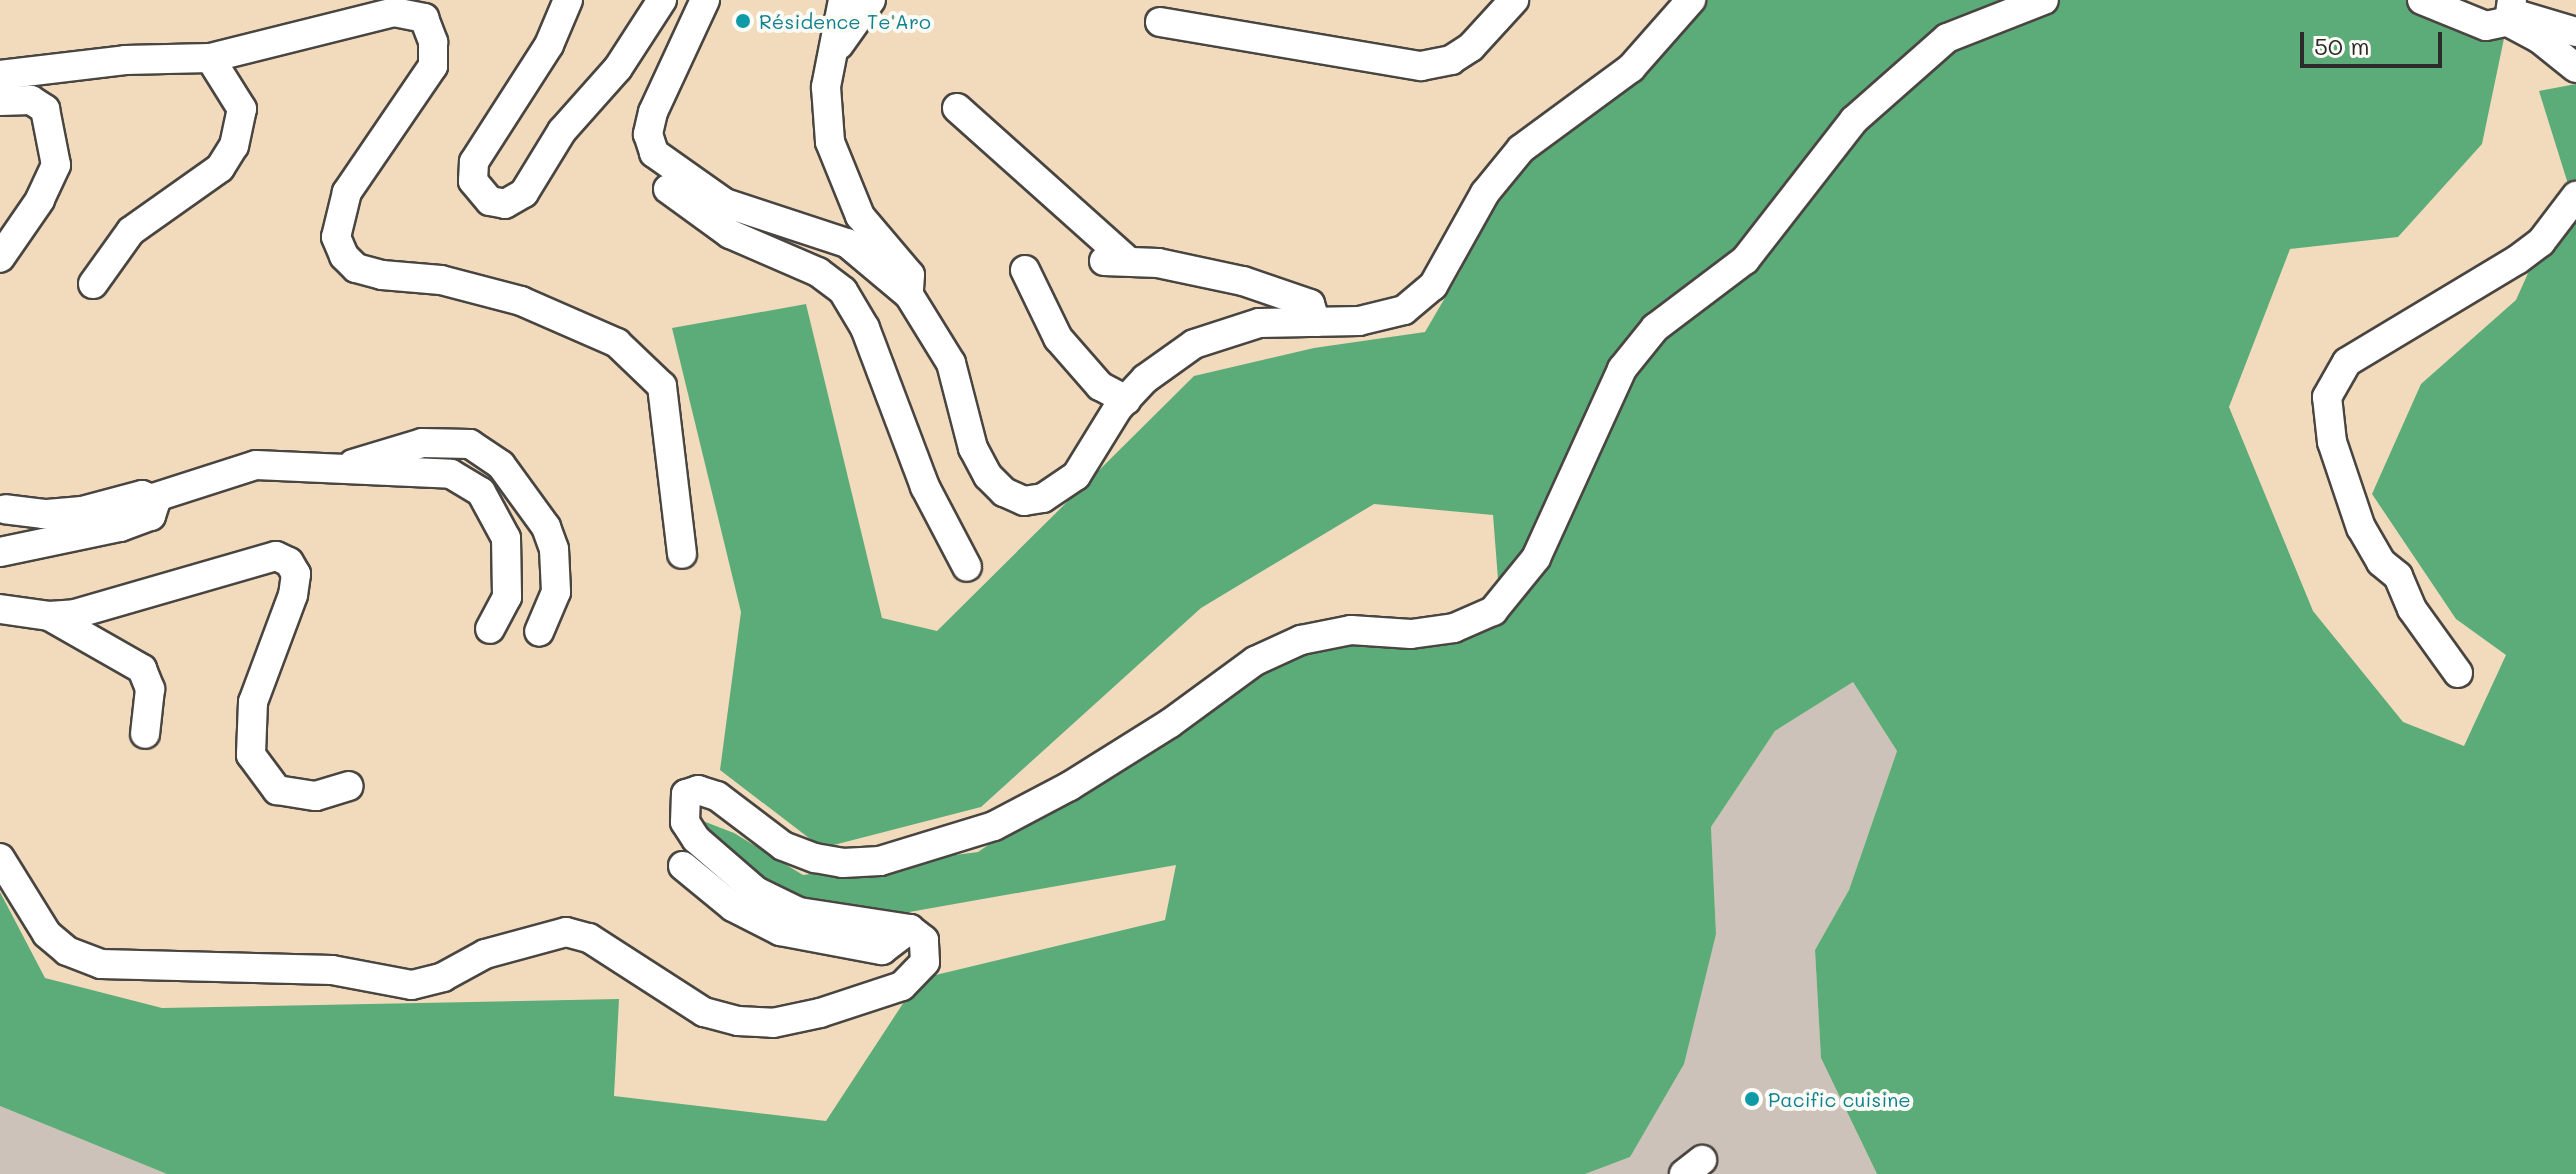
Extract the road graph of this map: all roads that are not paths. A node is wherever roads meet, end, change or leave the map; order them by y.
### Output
1 (568, 0) edge
2 (662, 0) edge
3 (705, 0) edge
4 (843, 0) edge
5 (871, 0) edge
6 (1514, 0) edge
7 (1691, 0) edge
8 (2044, 0) edge
9 (2422, 0) edge
10 (2511, 12) edge
11 (1160, 22) dead end
12 (2576, 32) edge
13 (835, 52) junction
14 (210, 58) junction
15 (2576, 68) edge
16 (0, 75) edge
17 (0, 101) edge
18 (957, 108) dead end
19 (648, 134) junction
20 (2576, 196) edge
21 (0, 258) edge
22 (1025, 270) dead end
23 (93, 284) dead end
24 (909, 295) junction
25 (1316, 322) junction
26 (1126, 400) junction
27 (341, 469) junction
28 (153, 498) junction
29 (5, 509) dead end
30 (0, 552) edge
31 (682, 554) dead end
32 (967, 567) dead end
33 (0, 609) edge
34 (49, 616) junction
35 (490, 629) dead end
36 (539, 632) dead end
37 (2458, 673) dead end
38 (145, 734) dead end
39 (349, 786) dead end
40 (0, 858) edge
41 (683, 866) dead end
42 (910, 929) junction

1 - 2 street
3 - 19 street
4 - 13 street
5 - 13 street
6 - 11 street
7 - 25 street
8 - 42 street
9 - 10 street
10 - 12 street
10 - 15 street
13 - 24 street
14 - 16 street
14 - 23 street
14 - 31 street
17 - 21 street
18 - 25 street
19 - 24 street
19 - 32 street
20 - 37 street
22 - 26 street
24 - 26 street
25 - 26 street
27 - 28 street
27 - 35 street
27 - 36 street
28 - 29 street
28 - 30 street
33 - 34 street
34 - 38 street
34 - 39 street
40 - 42 street
41 - 42 street

